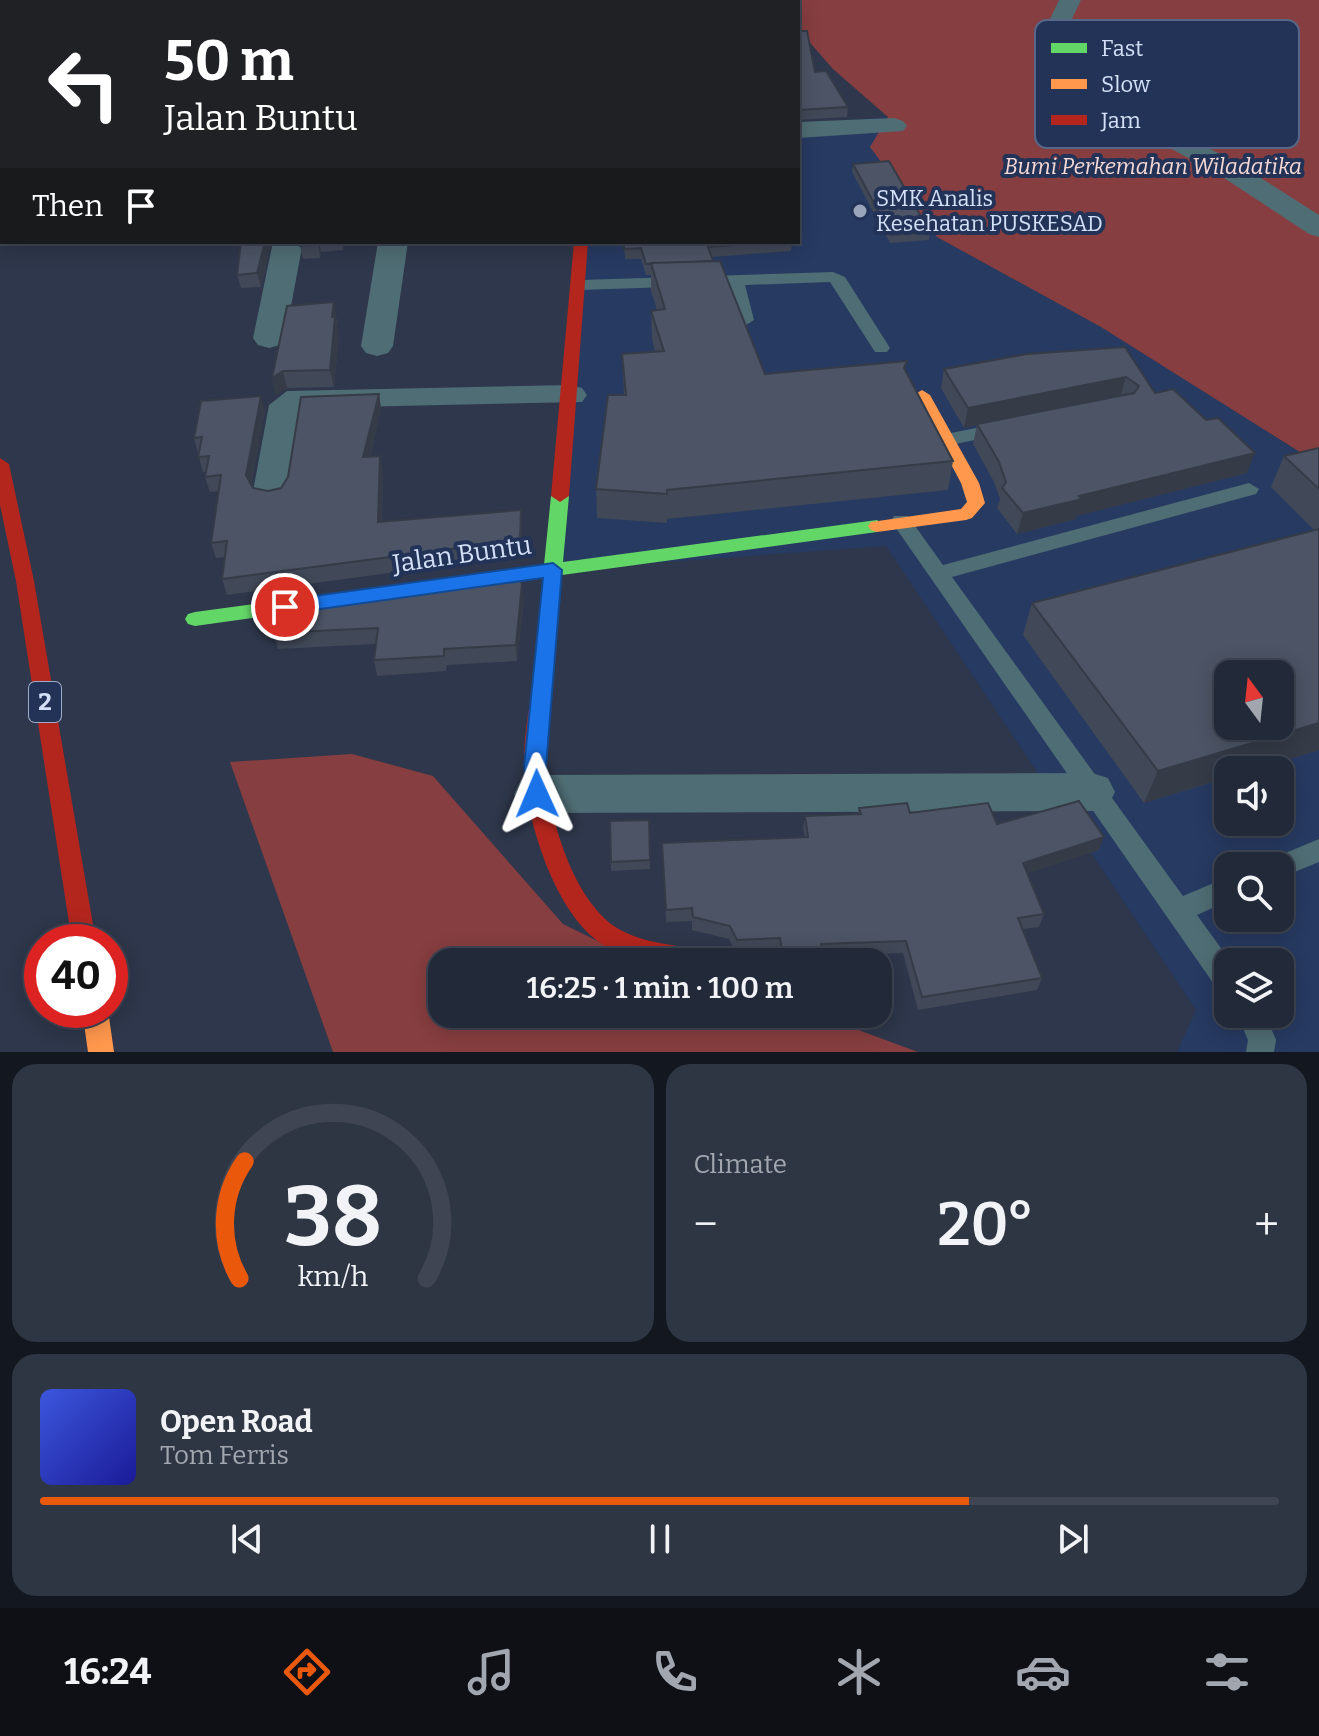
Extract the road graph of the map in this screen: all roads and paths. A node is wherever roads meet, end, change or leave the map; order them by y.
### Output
1 (1070, 0) edge
2 (1060, 20) edge
3 (894, 126) dead end
4 (800, 130) edge
5 (1188, 148) edge
6 (1319, 228) edge
7 (288, 244) edge
8 (393, 244) edge
9 (581, 244) edge
10 (735, 279) junction
11 (580, 285) junction
12 (746, 320) edge
13 (269, 338) dead end
14 (377, 346) dead end
15 (881, 348) dead end
16 (570, 395) junction
17 (922, 395) edge
18 (1019, 426) edge
19 (946, 440) junction
20 (0, 464) edge
21 (1249, 489) dead end
22 (271, 491) edge
23 (901, 521) junction
24 (553, 570) junction
25 (939, 573) junction
26 (195, 619) dead end
27 (1092, 792) junction
28 (537, 794) junction
29 (1319, 850) edge
30 (1294, 861) edge
31 (1214, 895) edge
32 (1178, 911) junction
33 (81, 924) edge
34 (655, 948) edge
35 (1214, 961) edge
36 (98, 1028) edge
37 (1257, 1028) edge
38 (101, 1052) edge
39 (1260, 1052) edge

1 - 2 street
3 - 4 street
5 - 6 street
7 - 13 street
8 - 14 street
9 - 11 main road, Jalan Buntu
10 - 11 lane
10 - 12 lane
10 - 15 lane
11 - 16 main road, Jalan Buntu
16 - 22 street
16 - 24 main road, Jalan Buntu
17 - 19 main road
18 - 19 lane
19 - 23 main road
20 - 33 main road, 2
21 - 25 lane
23 - 24 main road
23 - 25 lane
24 - 26 main road, Jalan Buntu
24 - 28 main road
25 - 27 lane
27 - 28 street
27 - 32 lane
28 - 34 main road
29 - 30 lane
31 - 32 lane
32 - 35 lane
36 - 38 main road
37 - 39 lane

